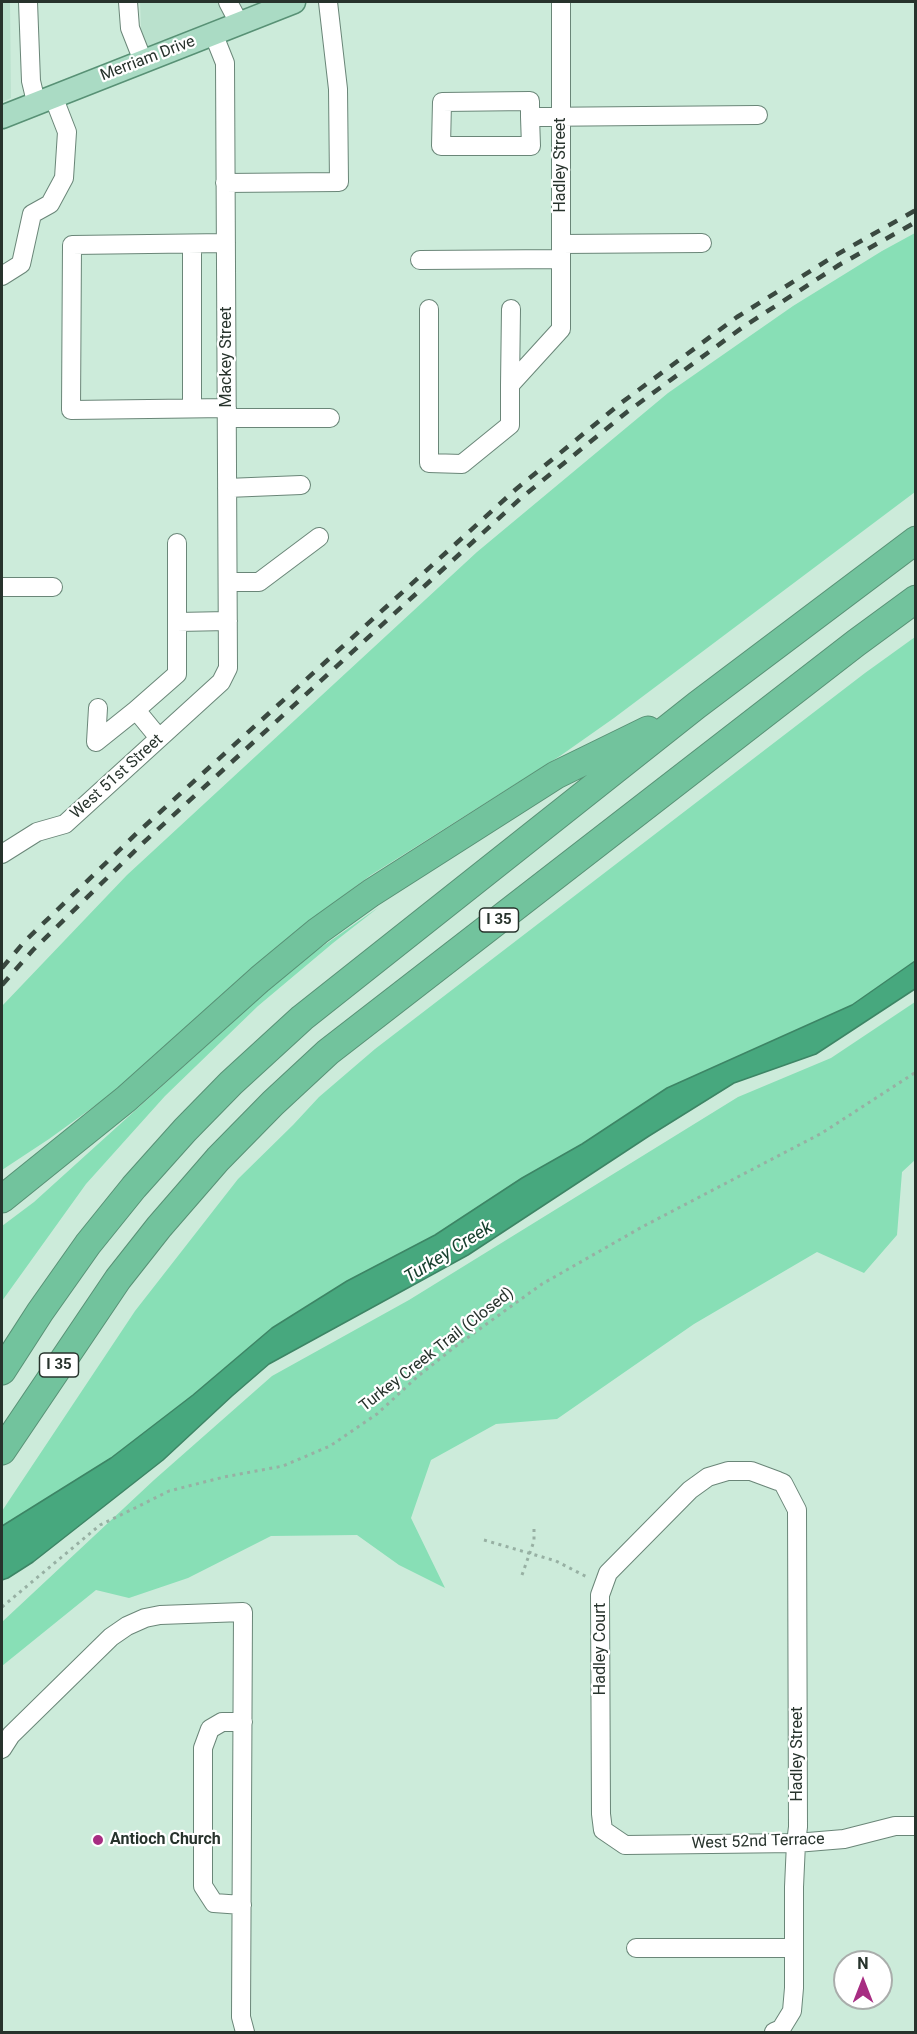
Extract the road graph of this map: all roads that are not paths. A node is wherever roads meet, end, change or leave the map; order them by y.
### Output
1 (28, 2) edge
2 (128, 2) edge
3 (228, 2) edge
4 (294, 2) edge
5 (328, 2) edge
6 (561, 2) edge
7 (238, 23) junction
8 (213, 33) junction
9 (143, 61) junction
10 (44, 99) junction
11 (758, 115) dead end
12 (561, 116) junction
13 (2, 117) edge
14 (530, 117) junction
15 (225, 183) junction
16 (226, 243) junction
17 (702, 243) dead end
18 (192, 244) junction
19 (561, 252) junction
20 (420, 260) dead end
21 (2, 276) edge
22 (429, 309) dead end
23 (511, 309) dead end
24 (510, 385) junction
25 (192, 408) junction
26 (227, 413) junction
27 (330, 417) dead end
28 (301, 485) dead end
29 (227, 488) junction
30 (319, 537) dead end
31 (915, 540) edge
32 (177, 543) dead end
33 (228, 582) junction
34 (2, 587) edge
35 (53, 587) dead end
36 (915, 599) edge
37 (228, 621) junction
38 (177, 622) junction
39 (221, 682) joint
40 (697, 705) junction
41 (98, 708) dead end
42 (136, 710) junction
43 (159, 738) junction
44 (2, 854) edge
45 (2, 1199) edge
46 (2, 1371) edge
47 (2, 1451) edge
48 (778, 1481) joint
49 (243, 1722) junction
50 (2, 1749) edge
51 (915, 1826) edge
52 (603, 1830) joint
53 (796, 1843) junction
54 (242, 1905) junction
55 (636, 1947) dead end
56 (794, 1948) junction
57 (777, 2031) edge
58 (245, 2032) edge

1 - 10 street
2 - 9 street
3 - 7 street
4 - 7 main road, Merriam Drive
5 - 15 street
6 - 12 street, Hadley Street
7 - 8 main road, Merriam Drive
8 - 9 main road, Merriam Drive
8 - 15 street, Mackey Street
9 - 10 main road, Merriam Drive
10 - 13 main road, Merriam Drive
10 - 21 street
11 - 12 street
12 - 14 street
12 - 19 street, Hadley Street
14 - 14 street
15 - 16 street, Mackey Street
16 - 18 street
16 - 26 street, Mackey Street
17 - 19 street
18 - 25 street
18 - 25 street
19 - 20 street
19 - 24 street, Hadley Street
22 - 24 street
23 - 24 street
25 - 26 street
26 - 27 street
26 - 29 street, Mackey Street
28 - 29 street
29 - 33 street, Mackey Street
30 - 33 street
31 - 40 highway, I 35
32 - 38 street
33 - 37 street, Mackey Street
34 - 35 street
36 - 47 highway, I 35
37 - 38 street
37 - 39 street, Mackey Street
38 - 42 street
39 - 43 street, West 51st Street
40 - 45 highway
40 - 46 highway, I 35
41 - 42 street
42 - 43 street
43 - 44 street, West 51st Street
48 - 52 street, Hadley Court
48 - 53 street, Hadley Street
49 - 50 street
49 - 54 street
49 - 54 street
51 - 53 street, West 52nd Terrace
52 - 53 street, West 52nd Terrace
53 - 56 street, Hadley Street
54 - 58 street
55 - 56 street
56 - 57 street, Hadley Street

